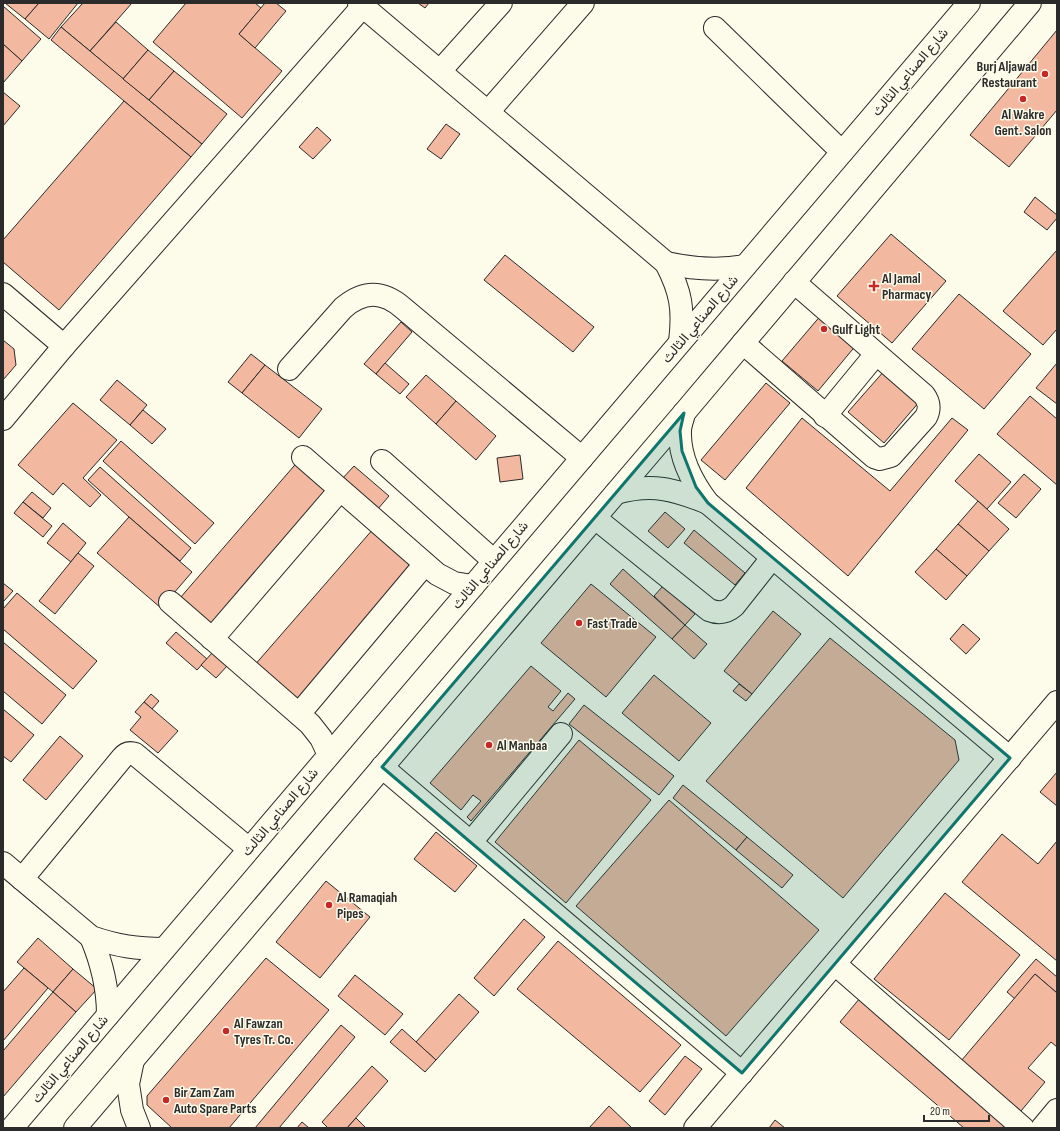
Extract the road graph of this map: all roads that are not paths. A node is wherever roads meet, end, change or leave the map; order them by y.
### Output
1 (501, 3) edge
2 (583, 3) edge
3 (969, 3) edge
4 (1030, 3) edge
5 (361, 5) edge
6 (715, 28) dead end
7 (440, 71) junction
8 (488, 112) junction
9 (842, 152) junction
10 (666, 263) junction
11 (745, 266) junction
12 (794, 282) junction
13 (3, 294) edge
14 (680, 342) junction
15 (743, 343) junction
16 (64, 346) junction
17 (876, 354) junction
18 (289, 369) dead end
19 (684, 413) junction
20 (825, 416) junction
21 (3, 419) edge
22 (303, 457) dead end
23 (582, 458) junction
24 (382, 461) dead end
25 (340, 490) junction
26 (616, 493) junction
27 (708, 503) junction
28 (595, 518) junction
29 (772, 558) junction
30 (494, 561) junction
31 (426, 564) junction
32 (473, 586) junction
33 (170, 602) dead end
34 (212, 639) junction
35 (1057, 702) edge
36 (299, 714) junction
37 (561, 734) dead end
38 (329, 754) junction
39 (1010, 758) junction
40 (382, 767) junction
41 (471, 842) junction
42 (249, 849) junction
43 (3, 863) edge
44 (22, 879) junction
45 (91, 936) junction
46 (164, 949) junction
47 (835, 964) junction
48 (108, 1015) junction
49 (133, 1060) junction
50 (742, 1073) junction
51 (1057, 1110) edge
52 (12, 1128) edge
53 (75, 1128) edge
54 (139, 1128) edge
55 (696, 1128) edge
56 (1023, 1128) edge
57 (1042, 1128) edge

1 - 7 street
2 - 8 street
3 - 9 street, شارع الصناعي الثالث
4 - 12 street
5 - 7 street
5 - 16 street
6 - 9 street
7 - 8 street
8 - 10 street
9 - 11 street, شارع الصناعي الثالث
10 - 11 street
10 - 14 street
11 - 14 street, شارع الصناعي الثالث
12 - 15 street
12 - 17 street
13 - 16 street
14 - 23 street, شارع الصناعي الثالث
15 - 19 street
15 - 20 street
16 - 21 street
17 - 20 street
17 - 20 street
18 - 23 street
19 - 26 street
19 - 27 street
22 - 25 street
23 - 30 street, شارع الصناعي الثالث
24 - 30 street
25 - 31 street
25 - 34 street
26 - 27 street
26 - 28 street
27 - 29 street
28 - 29 street
28 - 40 street
29 - 39 street
30 - 32 street, شارع الصناعي الثالث
31 - 32 street
31 - 36 street
32 - 38 street, شارع الصناعي الثالث
33 - 34 street
34 - 36 street
35 - 39 street
36 - 38 street
37 - 41 street
38 - 42 street, شارع الصناعي الثالث
39 - 47 street
40 - 41 street
40 - 49 street
41 - 50 street
42 - 44 street
42 - 46 street, شارع الصناعي الثالث
43 - 44 street
44 - 45 street
45 - 46 street
45 - 48 street
46 - 48 street, شارع الصناعي الثالث
47 - 50 street
47 - 56 street
48 - 52 street, شارع الصناعي الثالث
49 - 53 street
49 - 54 street
50 - 55 street
51 - 57 street

